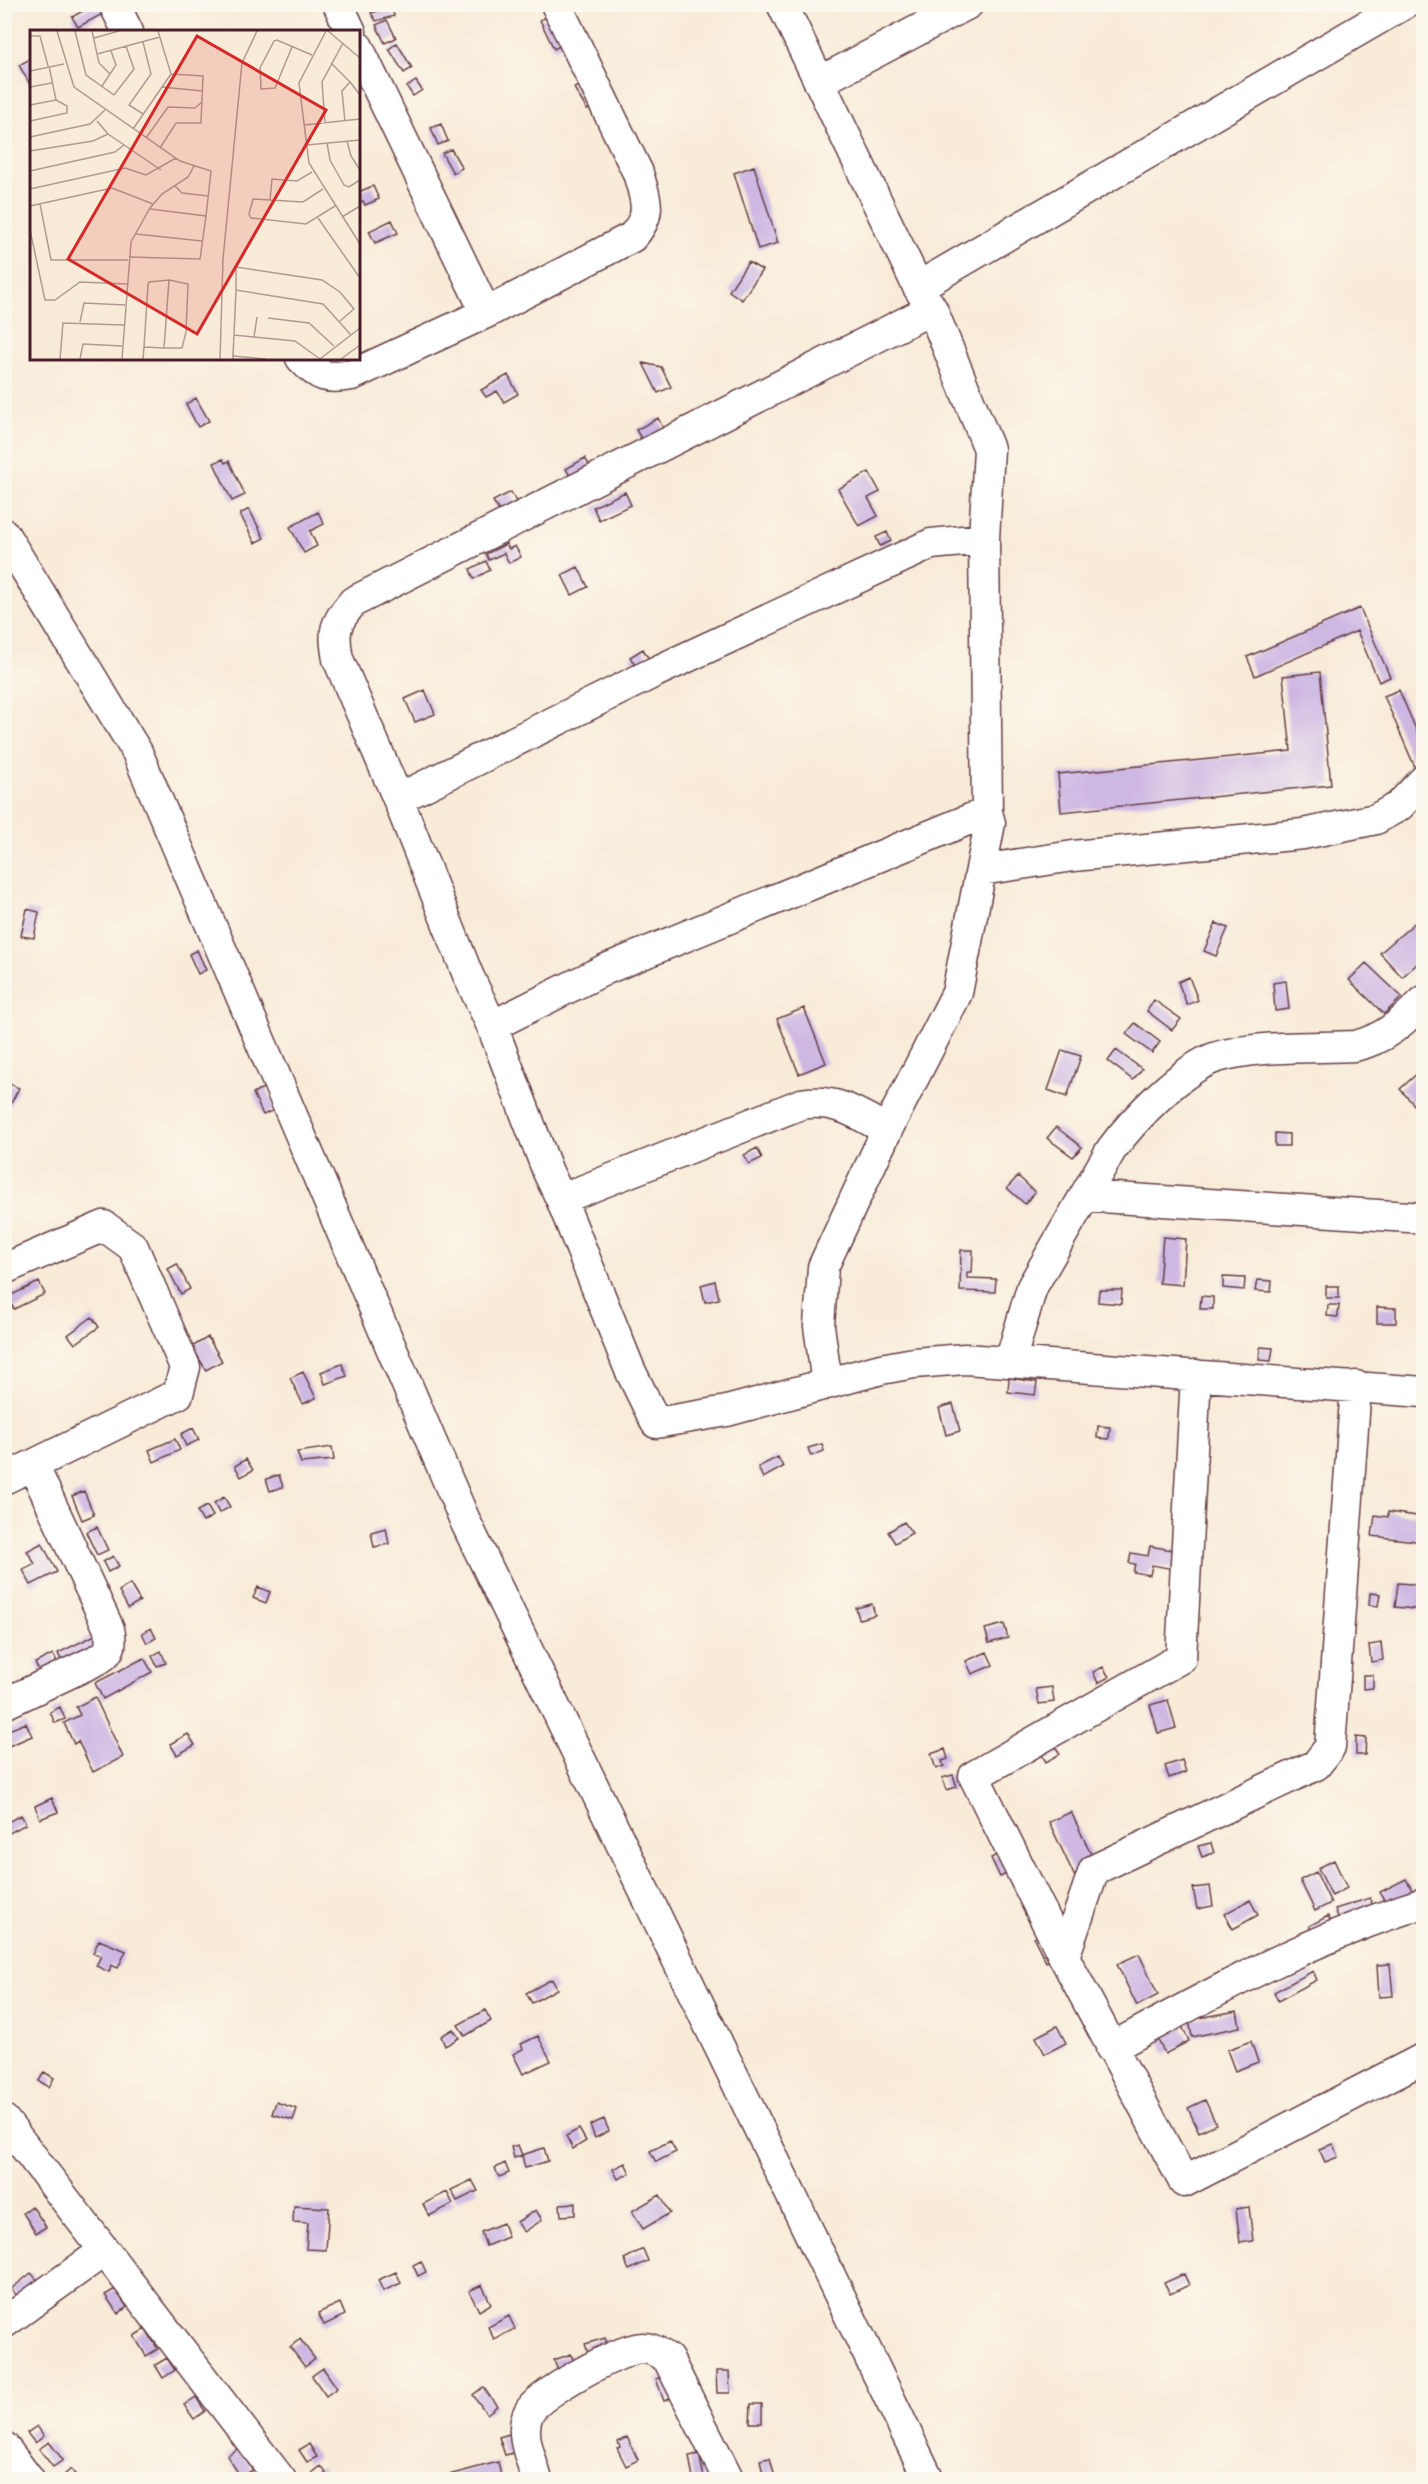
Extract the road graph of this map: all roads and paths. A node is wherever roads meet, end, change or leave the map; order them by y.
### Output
1 (114, 4) edge
2 (338, 4) edge
3 (556, 4) edge
4 (782, 4) edge
5 (968, 4) edge
6 (1404, 4) edge
7 (127, 30) edge
8 (350, 30) edge
9 (360, 51) edge
10 (819, 82) junction
11 (925, 298) junction
12 (486, 313) junction
13 (303, 360) edge
14 (4, 534) edge
15 (984, 539) junction
16 (1424, 780) edge
17 (398, 799) junction
18 (987, 812) junction
19 (981, 870) junction
20 (1424, 1001) edge
21 (492, 1026) junction
22 (887, 1130) junction
23 (1084, 1196) junction
24 (561, 1199) junction
25 (1424, 1218) edge
26 (4, 1269) edge
27 (1010, 1362) junction
28 (1196, 1375) junction
29 (827, 1384) junction
30 (1356, 1386) junction
31 (1424, 1392) edge
32 (33, 1465) junction
33 (4, 1479) edge
34 (4, 1704) edge
35 (1424, 1903) edge
36 (1064, 1957) junction
37 (1111, 2048) junction
38 (1424, 2058) edge
39 (4, 2120) edge
40 (104, 2251) junction
41 (4, 2323) edge
42 (4, 2447) edge
43 (29, 2480) edge
44 (281, 2480) edge
45 (537, 2480) edge
46 (729, 2480) edge
47 (929, 2480) edge

1 - 7 street
2 - 8 street
3 - 12 street
4 - 10 street
5 - 10 street
6 - 11 street
9 - 12 street
10 - 11 street
11 - 15 street
11 - 17 street
12 - 13 street
14 - 47 street
15 - 17 street
15 - 18 street
16 - 19 street
17 - 21 street
18 - 19 street
18 - 21 street
19 - 22 street
20 - 23 street
21 - 24 street
22 - 24 street
22 - 29 street
23 - 25 street
23 - 27 street
24 - 29 street
26 - 32 street
27 - 28 street
27 - 29 street
28 - 30 street
28 - 36 street
30 - 31 street
30 - 36 street
32 - 33 street
32 - 34 street
35 - 37 street
36 - 37 street
37 - 38 street
39 - 40 street
40 - 41 street
40 - 44 street
42 - 43 street
45 - 46 street

